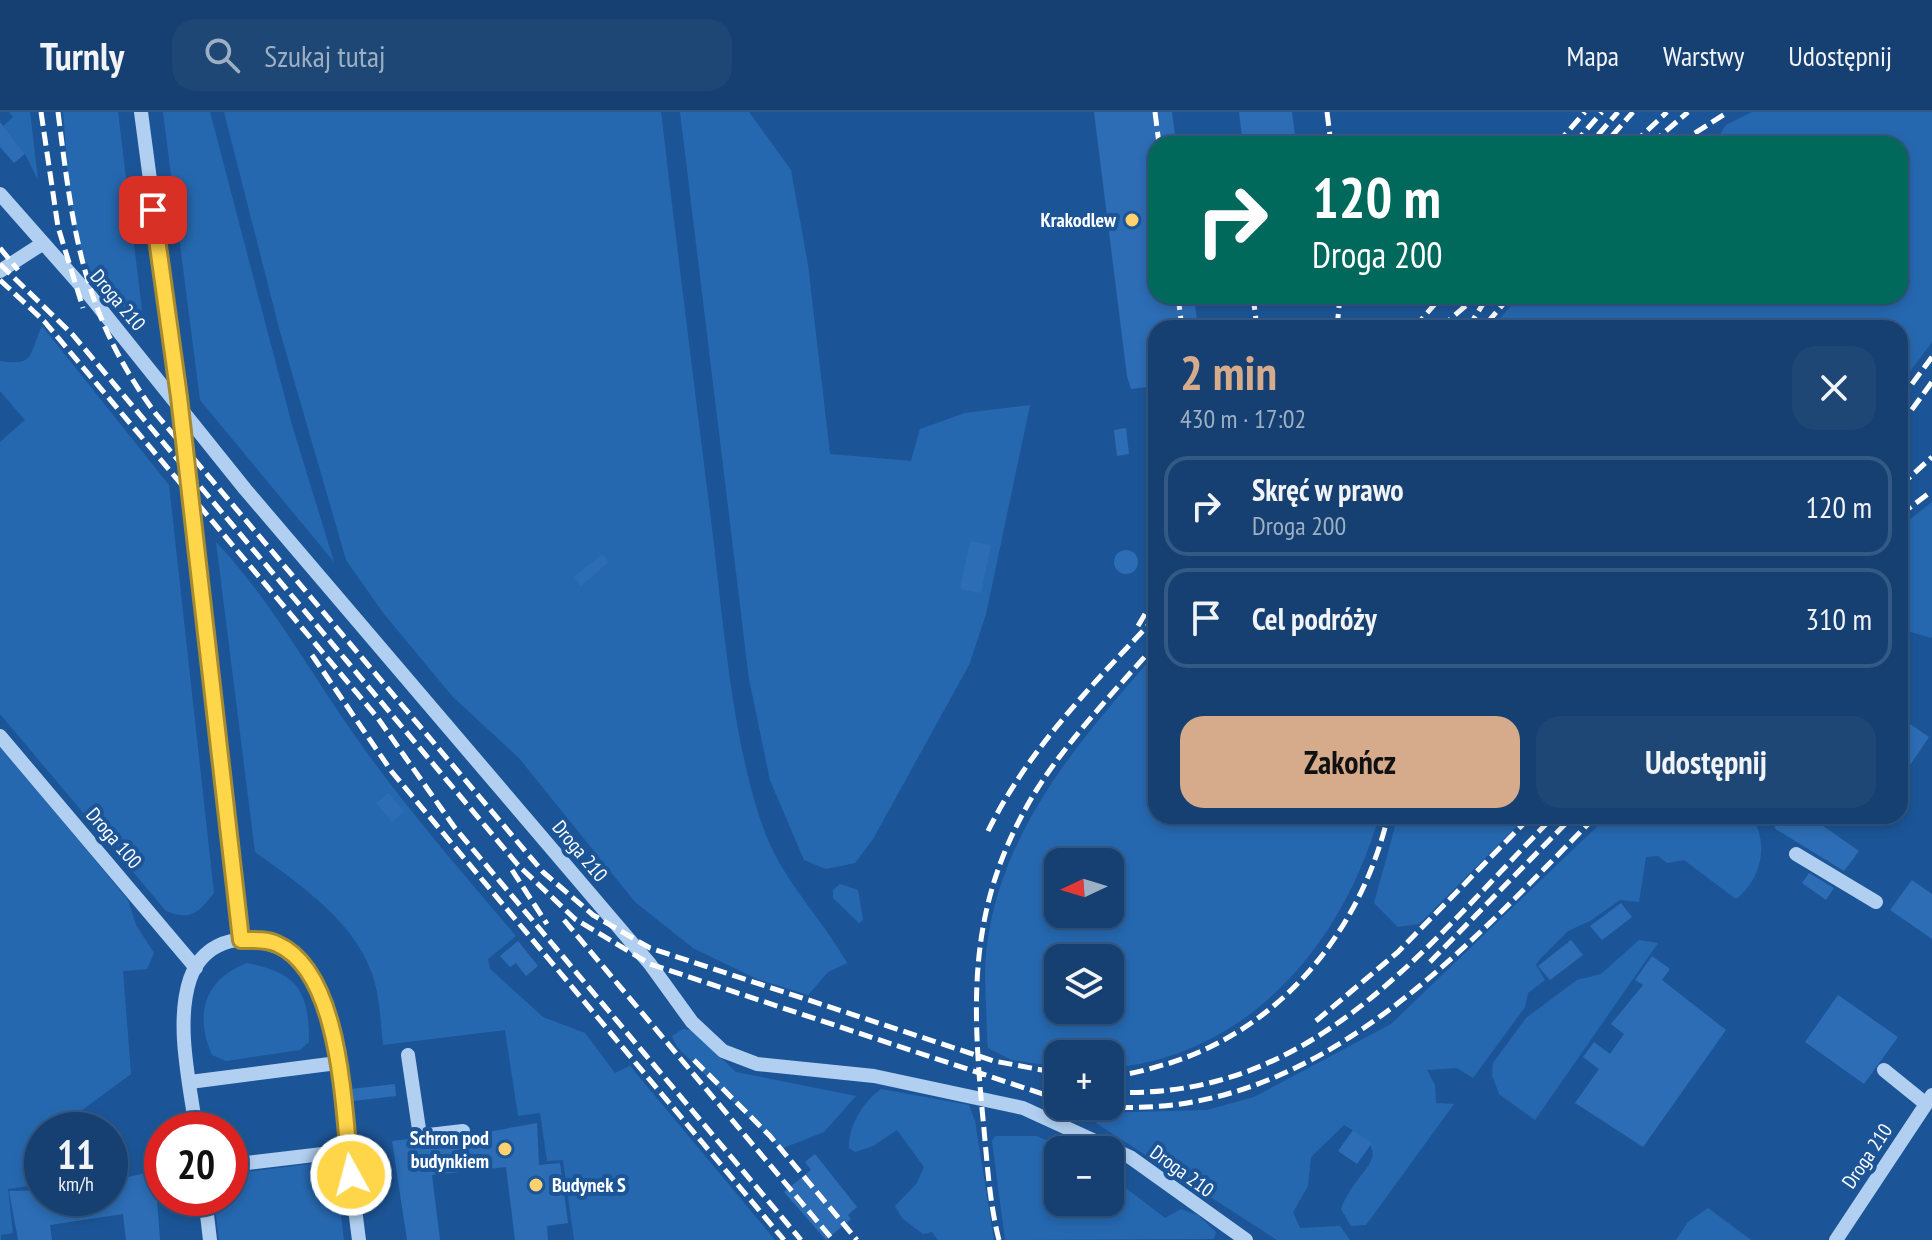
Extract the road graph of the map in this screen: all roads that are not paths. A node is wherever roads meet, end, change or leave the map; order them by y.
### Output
1 (141, 112) edge
2 (0, 194) edge
3 (42, 244) junction
4 (0, 271) edge
5 (0, 736) edge
6 (1796, 854) dead end
7 (1876, 902) dead end
8 (241, 940) junction
9 (196, 968) junction
10 (408, 1055) dead end
11 (337, 1063) junction
12 (1884, 1070) dead end
13 (190, 1082) junction
14 (1929, 1099) edge
15 (194, 1112) edge
16 (463, 1131) dead end
17 (348, 1151) junction
18 (248, 1163) edge
19 (207, 1216) edge
20 (210, 1240) edge
21 (359, 1240) edge
22 (1246, 1240) edge
23 (1836, 1240) edge

1 - 8 lane, bridge
2 - 3 lane, Droga 210
3 - 4 lane
3 - 22 lane, Droga 210
5 - 9 lane, Droga 100
6 - 7 lane
8 - 9 lane
8 - 11 lane
9 - 13 lane
10 - 16 lane
11 - 13 lane
11 - 17 lane
12 - 14 lane
13 - 15 lane
14 - 23 lane, Droga 210
17 - 18 lane
17 - 21 lane
19 - 20 lane

